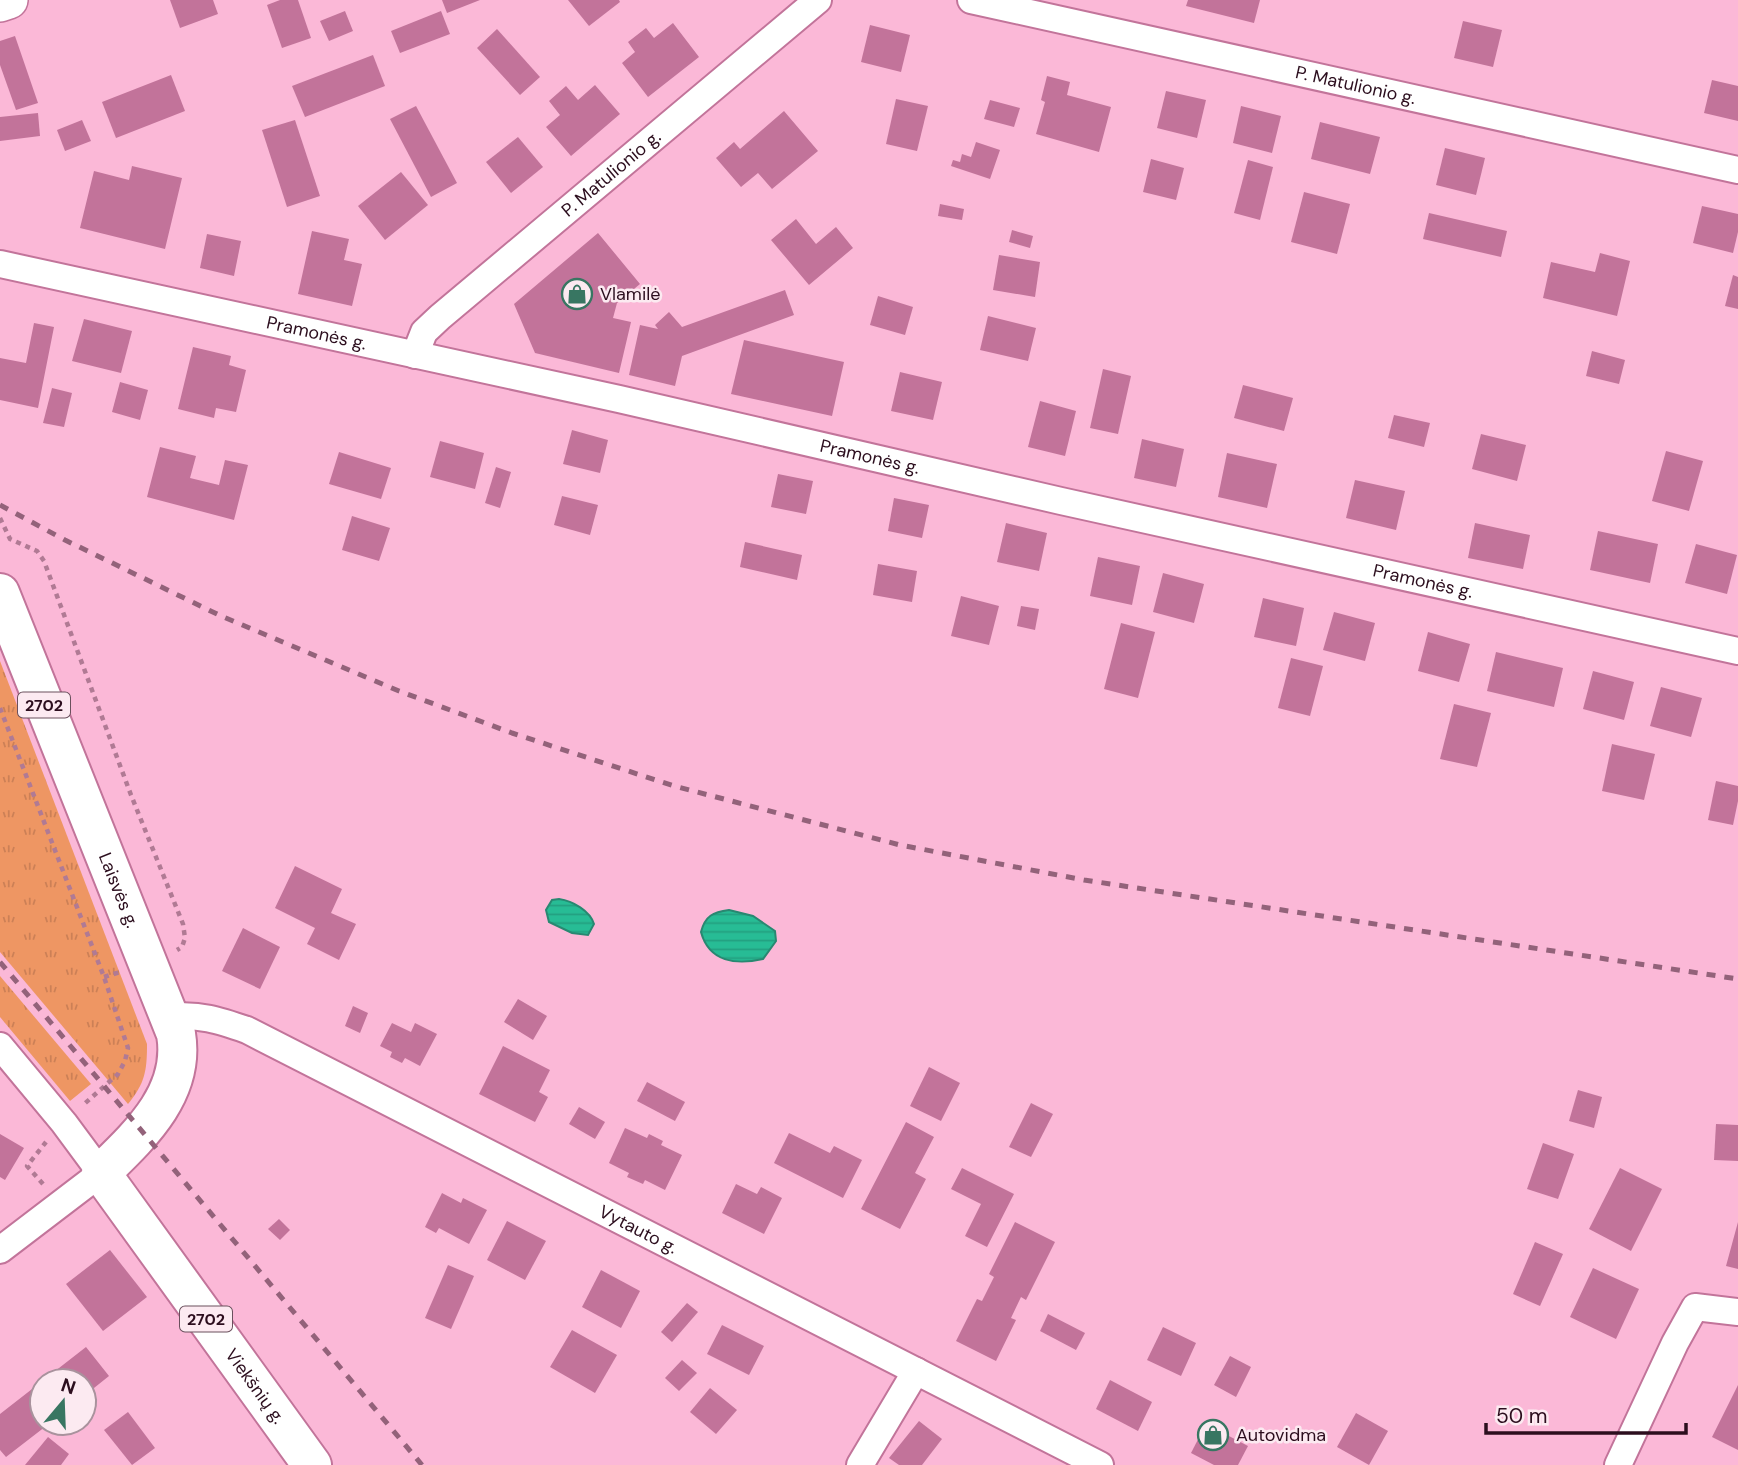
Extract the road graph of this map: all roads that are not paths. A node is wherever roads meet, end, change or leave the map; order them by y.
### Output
1 (9, 0) edge
2 (818, 0) edge
3 (971, 0) edge
4 (0, 3) edge
5 (1738, 170) edge
6 (0, 264) edge
7 (415, 355) junction
8 (0, 593) edge
9 (1738, 651) edge
10 (170, 1017) junction
11 (0, 1046) edge
12 (100, 1172) junction
13 (2, 1245) edge
14 (1738, 1312) edge
15 (916, 1371) junction
16 (312, 1465) edge
17 (860, 1465) edge
18 (1100, 1465) edge
19 (1618, 1465) edge

1 - 4 main road
2 - 7 street, P. Matulionio g.
3 - 5 street, P. Matulionio g.
6 - 7 street, Pramonės g.
7 - 9 street, Pramonės g.
8 - 10 main road, Laisvės g. / 2702
10 - 12 main road, Laisvės g. / 2702
10 - 15 street, Vytauto g.
11 - 12 street
12 - 13 street
12 - 16 main road, Viekšnių g. / 2702
14 - 19 street
15 - 17 street
15 - 18 street, Vytauto g.

